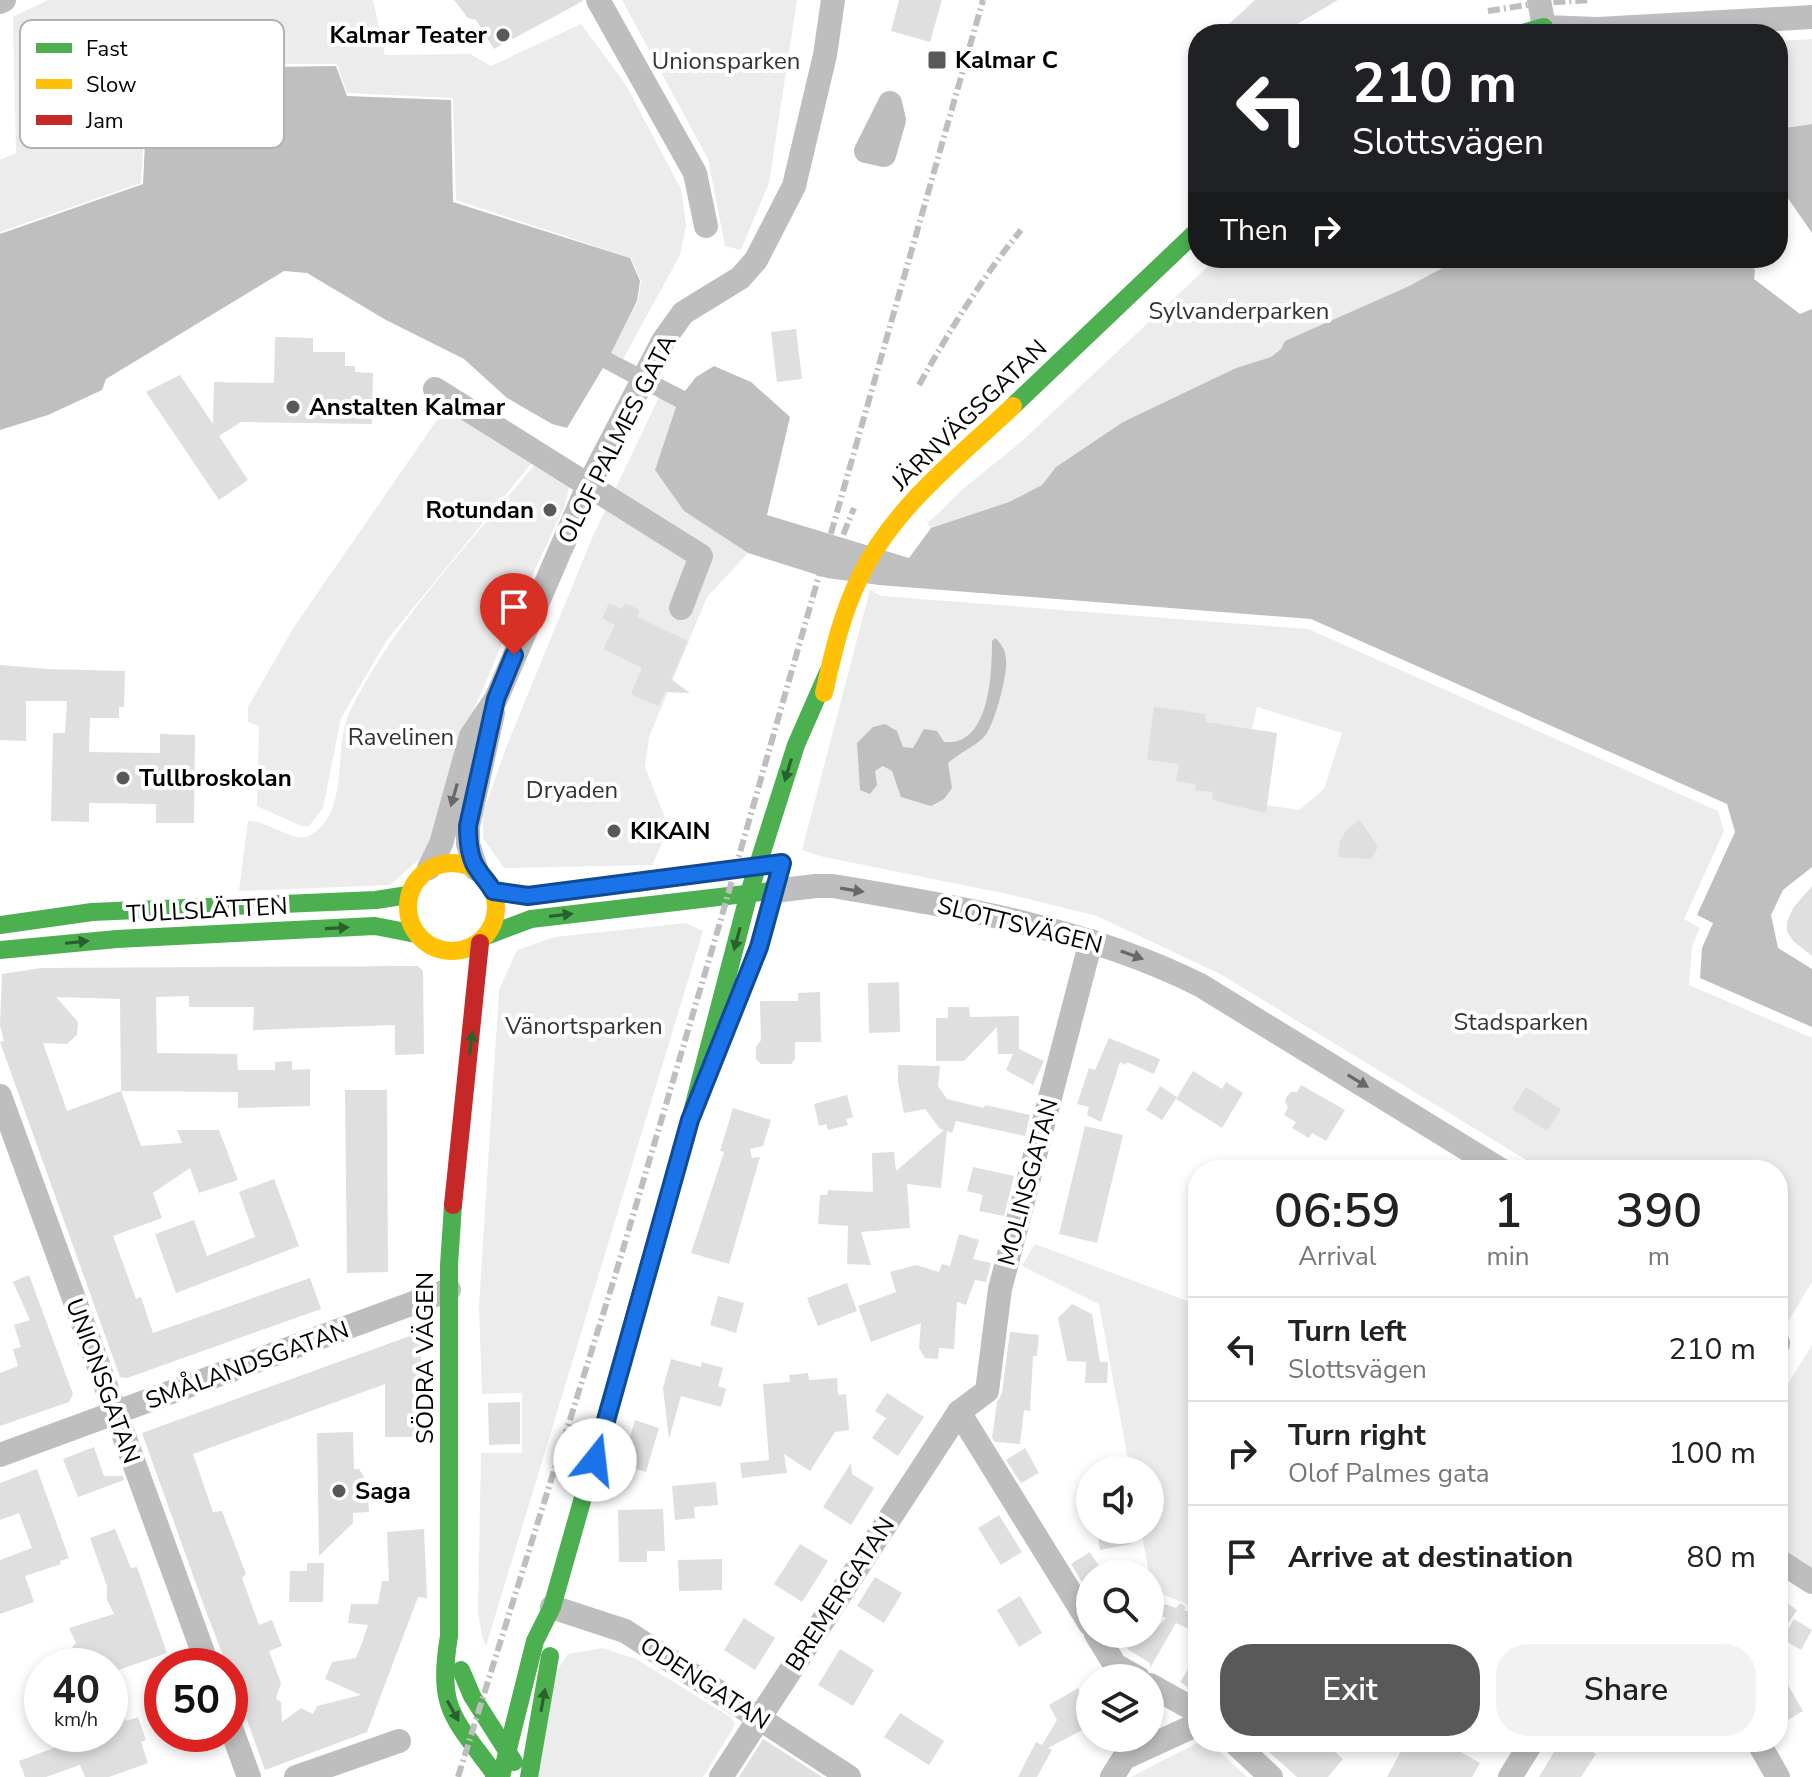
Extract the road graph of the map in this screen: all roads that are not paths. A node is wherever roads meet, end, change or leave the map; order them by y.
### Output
1 (598, 0) edge
2 (833, 0) edge
3 (1539, 0) edge
4 (1812, 17) edge
5 (1543, 24) edge
6 (1687, 24) edge
7 (706, 226) dead end
8 (1188, 239) edge
9 (435, 389) dead end
10 (588, 486) junction
11 (681, 608) dead end
12 (828, 672) junction
13 (496, 699) junction
14 (805, 779) dead end
15 (758, 865) junction
16 (429, 868) junction
17 (476, 869) junction
18 (617, 885) dead end
19 (588, 889) dead end
20 (493, 891) junction
21 (749, 893) junction
22 (408, 895) junction
23 (772, 898) junction
24 (0, 925) edge
25 (416, 934) junction
26 (483, 940) junction
27 (1091, 941) junction
28 (432, 948) junction
29 (0, 950) edge
30 (449, 972) dead end
31 (745, 983) dead end
32 (452, 1040) dead end
33 (0, 1096) edge
34 (690, 1120) junction
35 (1485, 1160) edge
36 (455, 1176) junction
37 (449, 1290) junction
38 (959, 1412) junction
39 (114, 1414) junction
40 (0, 1455) edge
41 (1788, 1566) edge
42 (1812, 1582) edge
43 (1076, 1601) edge
44 (552, 1607) junction
45 (449, 1636) junction
46 (201, 1648) edge
47 (1164, 1693) edge
48 (1188, 1706) edge
49 (759, 1718) junction
50 (1188, 1728) edge
51 (399, 1741) dead end
52 (508, 1748) junction
53 (240, 1752) edge
54 (1245, 1752) edge
55 (1526, 1752) edge
56 (1764, 1752) edge
57 (1121, 1758) edge
58 (249, 1777) edge
59 (296, 1777) edge
60 (494, 1777) edge
61 (501, 1777) edge
62 (516, 1777) edge
63 (529, 1777) edge
64 (721, 1777) edge
65 (849, 1777) edge
66 (1271, 1777) edge
67 (1510, 1777) edge
68 (1778, 1777) edge

1 - 7 street
2 - 10 street, OLOF PALMES GATA
3 - 5 street
4 - 6 street
8 - 12 street, JÄRNVÄGSGATAN
9 - 10 street
10 - 11 street
10 - 13 street, OLOF PALMES GATA
12 - 14 street, JÄRNVÄGSGATAN
12 -> 15 street, JÄRNVÄGSGATAN
13 -> 16 street, OLOF PALMES GATA
13 - 17 street, OLOF PALMES GATA
15 - 18 street
15 - 21 street, JÄRNVÄGSGATAN
15 - 23 street
16 - 17 street
16 - 22 street
17 - 20 street
19 - 20 street
20 - 26 street
21 - 23 street, SLOTTSVÄGEN
26 -> 21 street, SLOTTSVÄGEN
21 -> 34 street, JÄRNVÄGSGATAN
22 - 24 street, TULLSLÄTTEN
22 - 25 street
23 -> 27 street, SLOTTSVÄGEN
25 - 28 street
29 -> 25 street, TULLSLÄTTEN
26 - 28 street
36 -> 26 street, SÖDRA VÄGEN
27 -> 35 street, SLOTTSVÄGEN
27 - 38 street, MOLINSGATAN
28 - 30 street
31 - 34 street, JÄRNVÄGSGATAN
32 - 36 street, SÖDRA VÄGEN
33 - 39 street, UNIONSGATAN
34 - 44 street, JÄRNVÄGSGATAN
36 - 37 street, SÖDRA VÄGEN
37 - 39 street, SMÅLANDSGATAN
37 - 45 street, SÖDRA VÄGEN
38 - 43 street
38 - 49 street, BREMERGATAN
39 - 40 street, SMÅLANDSGATAN
39 - 46 street, UNIONSGATAN
41 - 42 street
44 - 49 street, ODENGATAN
44 - 52 street, JÄRNVÄGSGATAN
63 -> 44 street, JÄRNVÄGSGATAN
45 - 52 street, SÖDRA VÄGEN
45 -> 60 street, SÖDRA VÄGEN
47 - 48 street
49 - 64 street, BREMERGATAN
49 - 65 street, ODENGATAN
50 - 57 street
51 - 59 street
52 - 61 street, JÄRNVÄGSGATAN
52 - 62 street, SÖDRA VÄGEN
53 - 58 street
54 - 66 street
55 - 67 street
56 - 68 street

